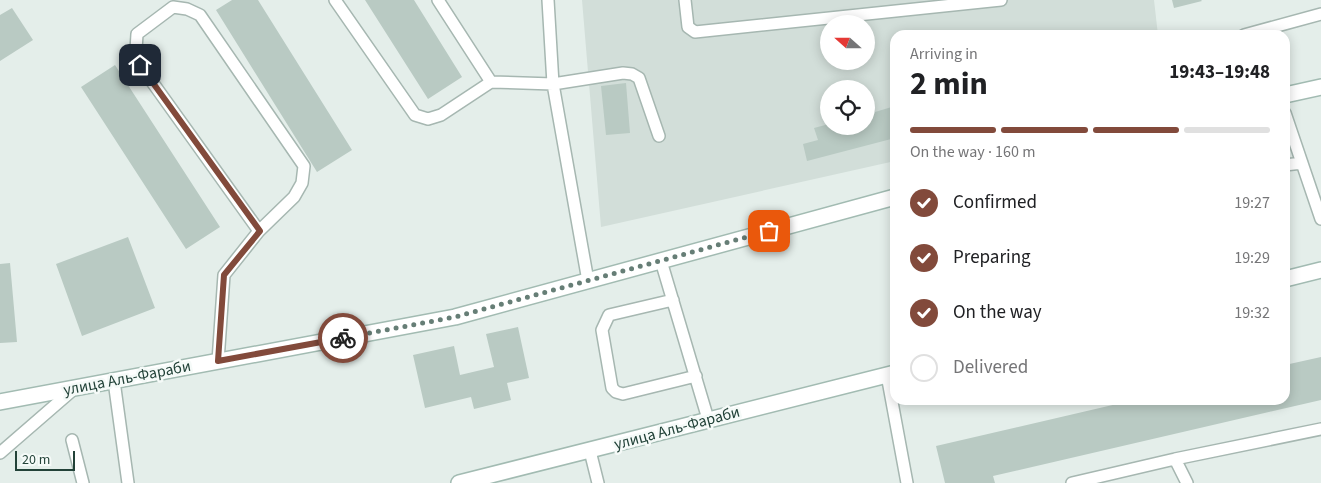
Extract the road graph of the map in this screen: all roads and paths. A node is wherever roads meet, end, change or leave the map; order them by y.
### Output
1 (335, 0) edge
2 (438, 0) edge
3 (548, 0) edge
4 (685, 0) edge
5 (1002, 0) edge
6 (1321, 14) edge
7 (1262, 30) edge
8 (491, 82) junction
9 (553, 84) junction
10 (1321, 87) edge
11 (1290, 94) edge
12 (1290, 128) edge
13 (659, 136) dead end
14 (1302, 163) junction
15 (1290, 164) edge
16 (890, 198) edge
17 (1321, 219) edge
18 (260, 231) junction
19 (661, 261) junction
20 (1321, 270) edge
21 (1290, 278) edge
22 (588, 281) junction
23 (673, 300) junction
24 (218, 361) junction
25 (890, 374) edge
26 (696, 376) junction
27 (114, 381) junction
28 (75, 388) junction
29 (0, 402) edge
30 (896, 405) edge
31 (708, 419) junction
32 (1321, 429) edge
33 (72, 440) dead end
34 (590, 451) junction
35 (0, 453) edge
36 (1175, 459) junction
37 (83, 483) edge
38 (128, 483) edge
39 (460, 483) edge
40 (598, 483) edge
41 (907, 483) edge
42 (1072, 483) edge
43 (1187, 483) edge

1 - 8 lane
2 - 8 lane
3 - 9 lane
4 - 5 lane
6 - 7 lane
8 - 9 lane
9 - 13 lane
9 - 22 lane
10 - 11 main road
12 - 14 lane
14 - 15 lane
14 - 17 lane
16 - 19 main road, улица Аль-Фараби
18 - 18 lane
18 - 24 lane
19 - 22 main road, улица Аль-Фараби
19 - 23 lane
20 - 21 main road
22 - 24 main road, улица Аль-Фараби
23 - 26 lane
23 - 26 lane
24 - 27 main road, улица Аль-Фараби
25 - 31 main road, улица Аль-Фараби
26 - 31 lane
27 - 28 main road, улица Аль-Фараби
27 - 38 lane
28 - 29 main road, улица Аль-Фараби
28 - 35 lane
30 - 41 lane
31 - 34 main road, улица Аль-Фараби
32 - 36 lane
33 - 37 lane
34 - 39 main road, улица Аль-Фараби
34 - 40 lane
36 - 42 lane
36 - 43 lane

